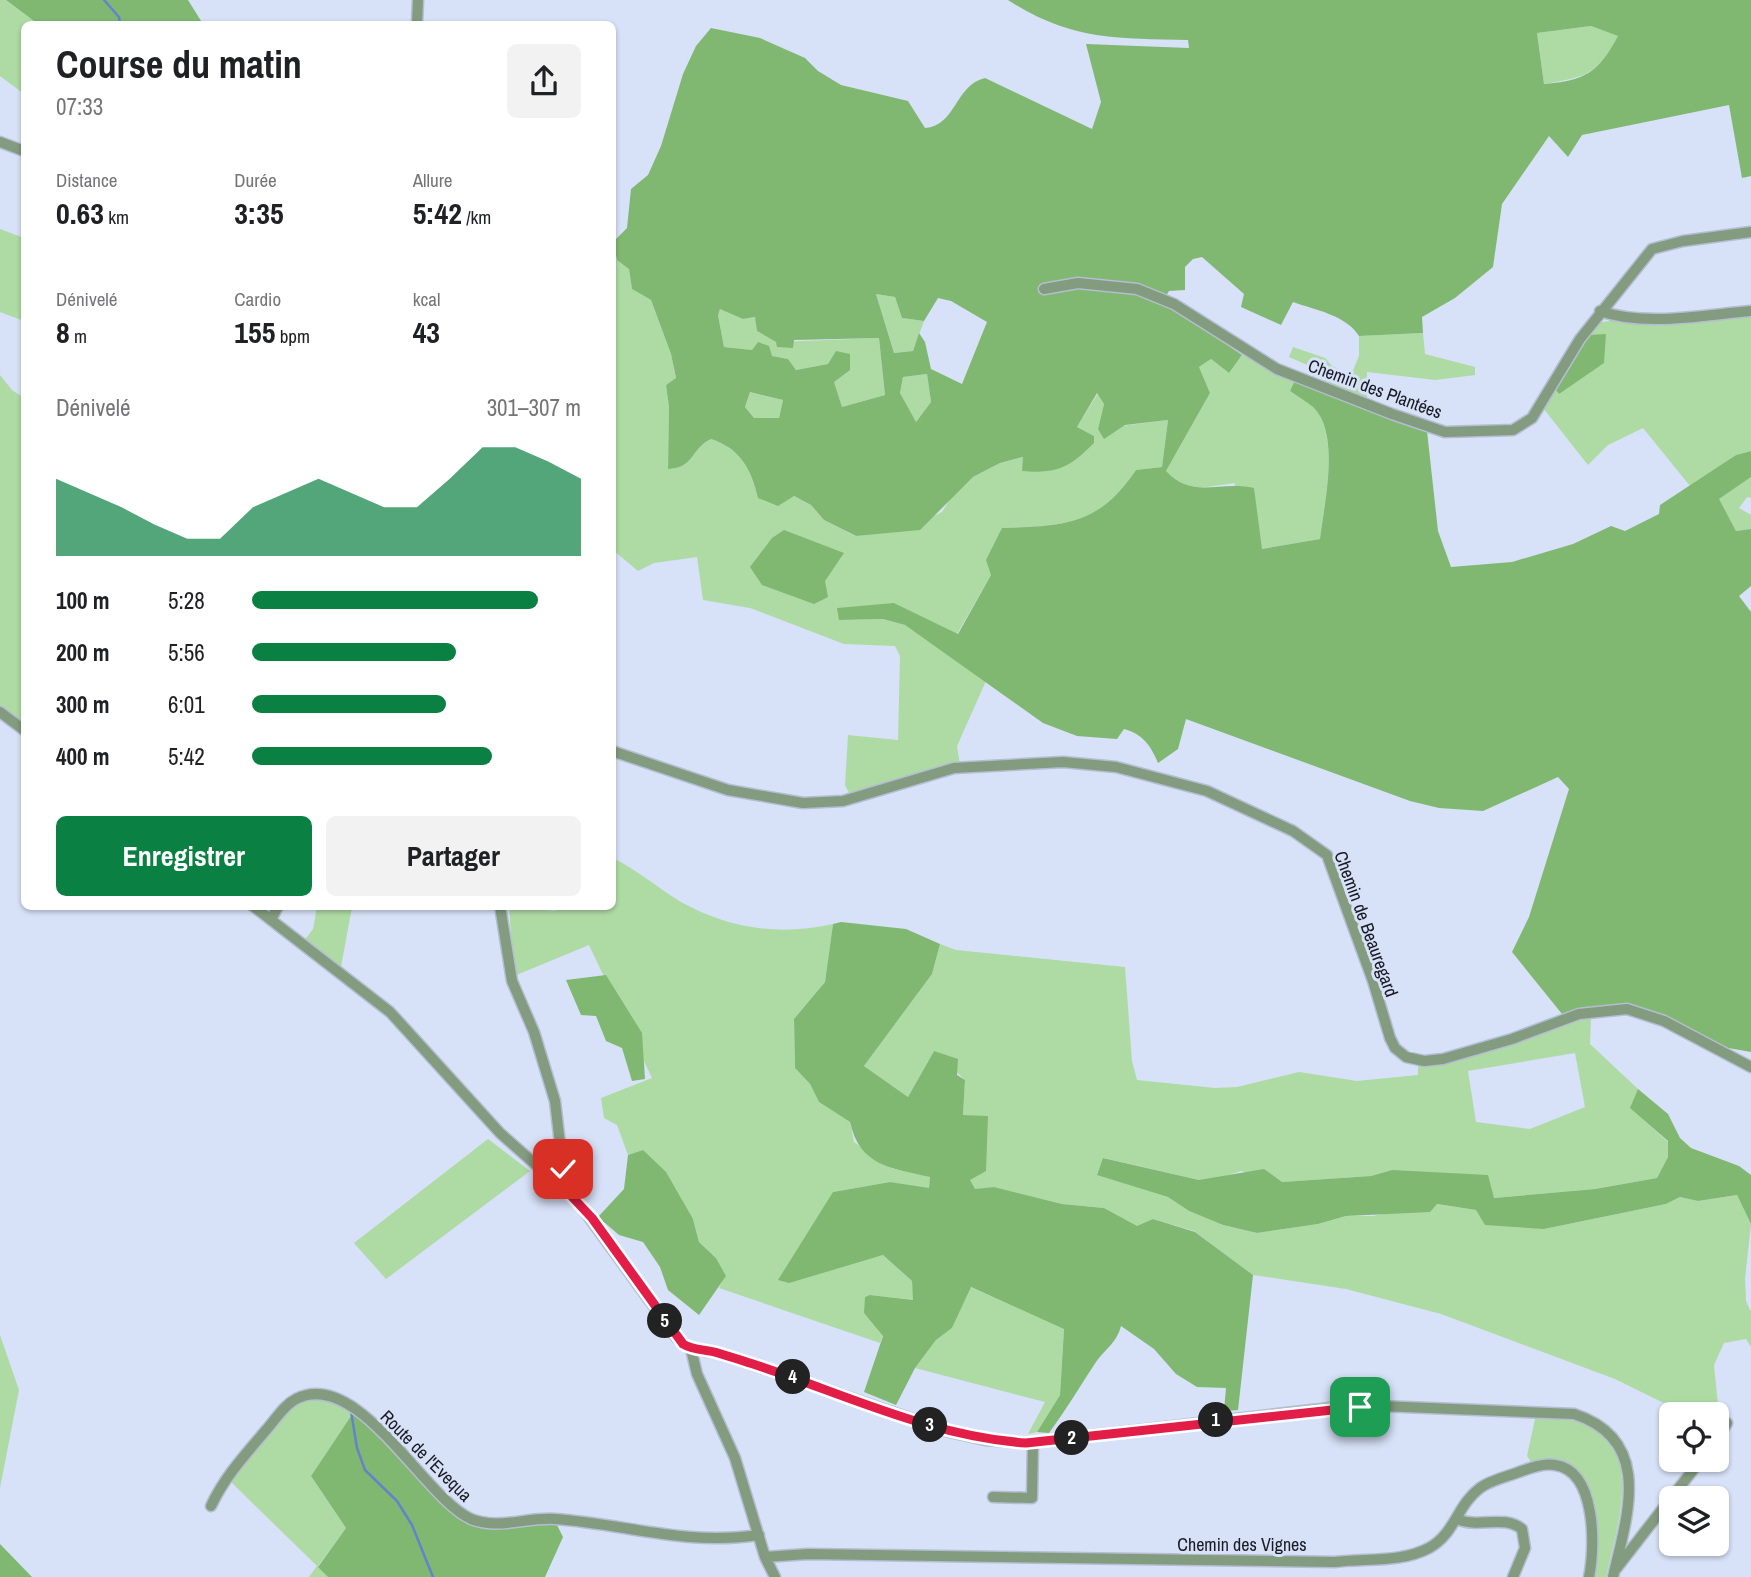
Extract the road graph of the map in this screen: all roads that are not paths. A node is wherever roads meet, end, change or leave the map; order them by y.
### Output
1 (418, 0) edge
2 (417, 21) edge
3 (0, 142) edge
4 (21, 150) edge
5 (1751, 232) edge
6 (1044, 289) dead end
7 (1600, 311) junction
8 (1751, 311) edge
9 (0, 712) edge
10 (21, 728) edge
11 (616, 752) edge
12 (258, 910) edge
13 (276, 910) edge
14 (501, 910) edge
15 (271, 920) junction
16 (1751, 1067) edge
17 (561, 1185) junction
18 (691, 1349) junction
19 (1033, 1442) junction
20 (1692, 1472) edge
21 (1680, 1486) edge
22 (993, 1497) dead end
23 (211, 1506) dead end
24 (1659, 1514) edge
25 (1457, 1520) junction
26 (760, 1535) junction
27 (765, 1557) junction
28 (1613, 1574) edge
29 (775, 1577) edge
30 (1513, 1577) edge
31 (1589, 1577) edge

1 - 2 street
3 - 4 street
5 - 7 street, Chemin des Plantées
6 - 7 street, Chemin des Plantées
7 - 8 street
9 - 10 street
11 - 16 street, Chemin de Beauregard
12 - 15 street
13 - 15 street
14 - 17 street
15 - 17 street
17 - 18 street
18 - 19 street
18 - 26 street
19 - 22 street
19 - 28 street
20 - 21 street
23 - 26 street, Route de l'Evequa
24 - 28 street
25 - 27 street, Chemin des Vignes
25 - 30 street
25 - 31 street, Chemin des Vignes
26 - 27 street
27 - 29 street

